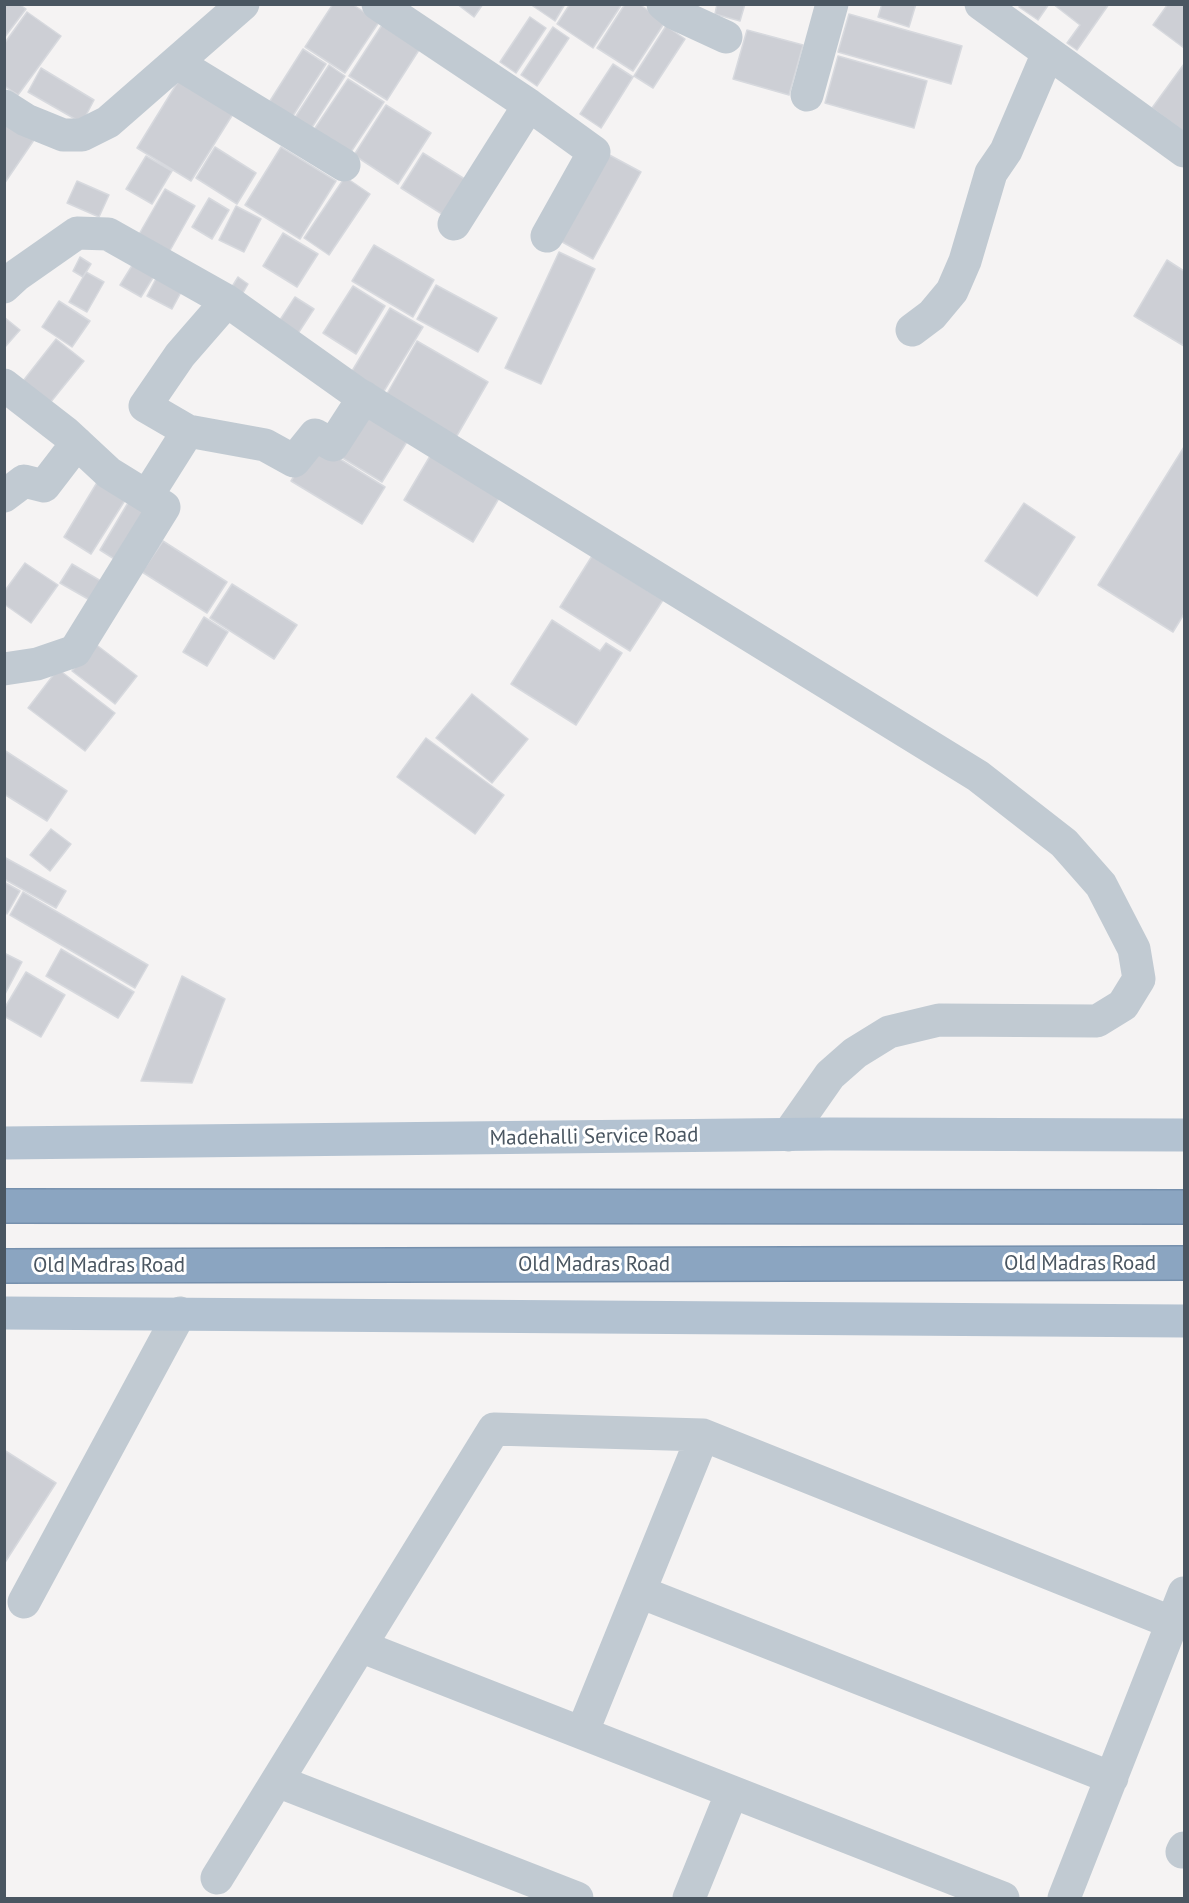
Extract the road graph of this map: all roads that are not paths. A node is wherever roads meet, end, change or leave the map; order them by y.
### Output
1 (243, 4) edge
2 (378, 4) edge
3 (663, 4) edge
4 (832, 4) edge
5 (981, 4) edge
6 (726, 37) dead end
7 (1048, 53) junction
8 (177, 63) junction
9 (807, 95) dead end
10 (529, 105) junction
11 (4, 106) edge
12 (1185, 151) edge
13 (344, 165) dead end
14 (454, 224) dead end
15 (547, 236) dead end
16 (4, 287) edge
17 (227, 301) junction
18 (912, 330) dead end
19 (4, 385) edge
20 (364, 397) junction
21 (188, 431) junction
22 (77, 443) junction
23 (4, 496) edge
24 (147, 496) junction
25 (4, 669) edge
26 (788, 1135) junction
27 (1185, 1135) edge
28 (4, 1143) edge
29 (4, 1206) edge
30 (1185, 1207) edge
31 (1185, 1263) edge
32 (4, 1266) edge
33 (4, 1312) edge
34 (180, 1313) junction
35 (1185, 1321) edge
36 (703, 1434) junction
37 (640, 1592) junction
38 (24, 1602) dead end
39 (1179, 1608) edge
40 (360, 1646) junction
41 (582, 1733) junction
42 (1112, 1778) junction
43 (277, 1781) junction
44 (732, 1792) junction
45 (218, 1878) dead end
46 (577, 1899) edge
47 (689, 1899) edge
48 (1003, 1899) edge
49 (1064, 1899) edge

1 - 8 street
2 - 10 street
3 - 6 street
4 - 9 street
5 - 7 street
7 - 12 street
7 - 18 street
8 - 11 street
8 - 13 street
10 - 14 street
10 - 15 street
16 - 17 street
17 - 20 street
17 - 21 street
19 - 22 street
20 - 21 street
20 - 26 street
21 - 24 street
22 - 23 street
22 - 24 street
24 - 25 street
26 - 27 main road, Madehalli Service Road
26 - 28 main road, Madehalli Service Road
29 - 30 highway
31 - 32 highway, Old Madras Road
33 - 34 main road
34 - 35 main road
34 - 38 street
36 - 37 street
36 - 39 street
36 - 40 street
37 - 41 street
37 - 42 street
39 - 42 street
40 - 41 street
40 - 43 street
41 - 44 street
42 - 49 street
43 - 45 street
43 - 46 street
44 - 47 street
44 - 48 street

